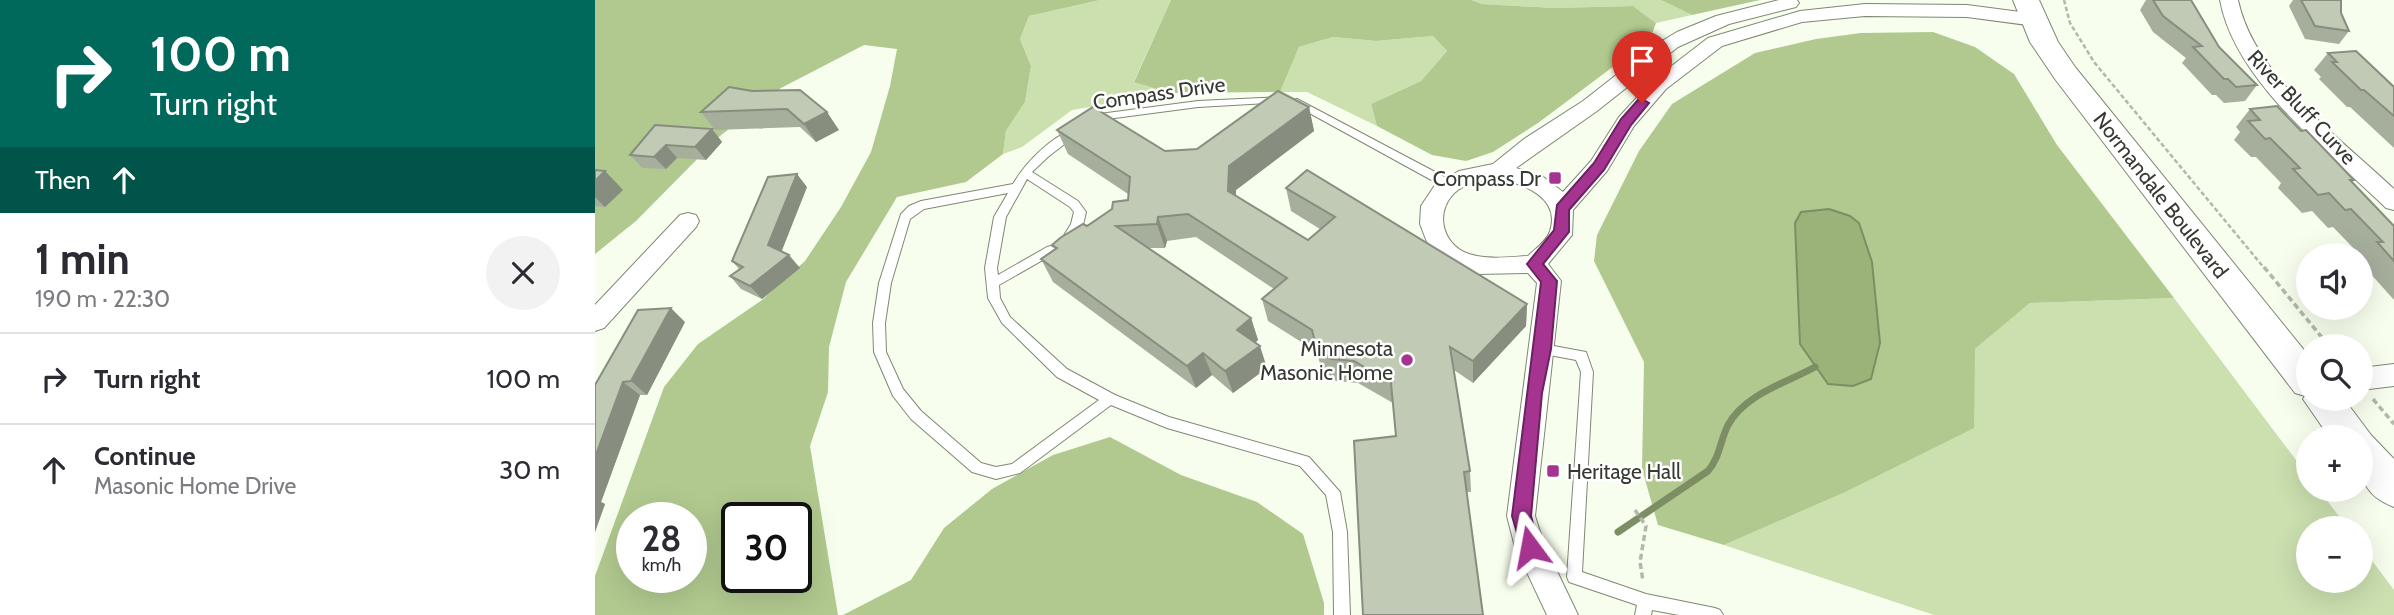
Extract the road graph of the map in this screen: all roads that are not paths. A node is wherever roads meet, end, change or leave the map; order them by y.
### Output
1 (1808, 0) edge
2 (2229, 0) edge
3 (2030, 10) edge
4 (1499, 171) junction
5 (1025, 173) junction
6 (1450, 185) junction
7 (1015, 188) junction
8 (2394, 202) edge
9 (1562, 208) junction
10 (688, 221) dead end
11 (1069, 237) edge
12 (1051, 250) edge
13 (1534, 264) junction
14 (993, 283) junction
15 (595, 321) edge
16 (1543, 349) junction
17 (2296, 367) edge
18 (2394, 375) edge
19 (2373, 384) edge
20 (1110, 399) junction
21 (2332, 411) edge
22 (2343, 425) edge
23 (2373, 462) edge
24 (2394, 489) edge
25 (1574, 577) junction
26 (1547, 581) junction
27 (1645, 608) edge
28 (1342, 615) edge
29 (1563, 615) edge
30 (1715, 615) edge

1 - 4 street
2 - 8 street, River Bluff Curve
3 - 9 street
3 - 17 street, Normandale Boulevard
4 - 6 street
4 - 9 street
5 - 6 lane, Compass Drive
5 - 7 lane, Compass Drive
5 - 11 lane
6 - 13 street
7 - 14 lane, Compass Drive
7 - 20 lane
9 - 13 street
10 - 15 street
12 - 14 lane
13 - 16 street
14 - 20 lane, Compass Drive
16 - 25 lane
16 - 26 street
18 - 19 street
20 - 28 lane, Compass Drive
21 - 22 street
23 - 24 street
25 - 26 lane
25 - 27 lane
26 - 29 street
27 - 30 lane

